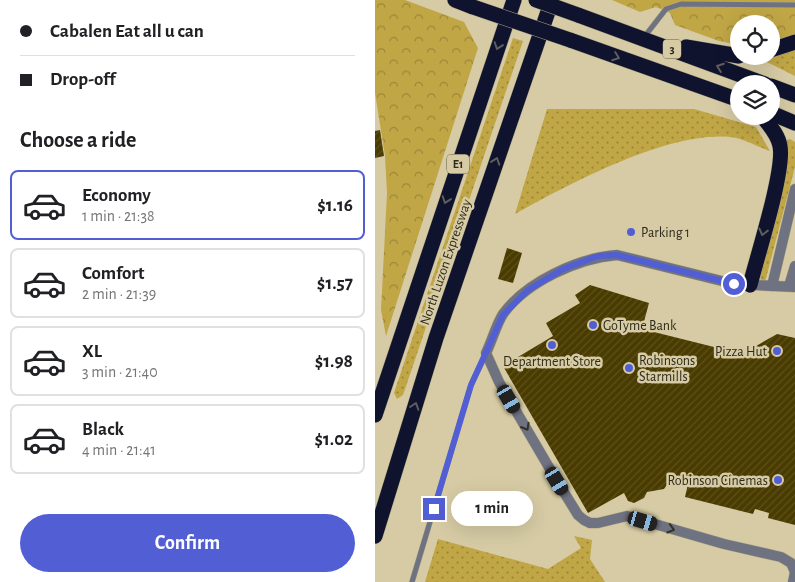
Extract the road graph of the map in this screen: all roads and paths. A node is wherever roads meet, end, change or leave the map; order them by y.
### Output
1 (455, 0) edge
2 (514, 0) edge
3 (536, 0) edge
4 (551, 0) edge
5 (756, 2) edge
6 (795, 6) edge
7 (643, 39) junction
8 (795, 42) edge
9 (780, 47) edge
10 (730, 54) edge
11 (741, 75) edge
12 (780, 89) edge
13 (795, 95) edge
14 (730, 97) edge
15 (780, 117) edge
16 (795, 123) edge
17 (769, 125) edge
18 (795, 190) edge
19 (795, 266) edge
20 (750, 285) junction
21 (772, 286) junction
22 (792, 286) edge
23 (486, 353) junction
24 (375, 415) edge
25 (375, 536) edge
26 (412, 582) edge
27 (793, 582) edge

1 -> 14 highway, 3, bridge
2 -> 24 highway, North Luzon Expressway / E1
3 - 7 highway, 3, bridge
25 -> 4 highway, North Luzon Expressway
5 - 6 lane
5 - 7 lane
7 - 10 highway
11 -> 7 highway, 3
8 - 9 highway
12 - 13 highway
15 - 16 highway
17 -> 20 highway
18 - 21 street
19 - 22 street
20 - 21 street
20 - 23 street
21 - 22 street
23 - 26 lane
23 -> 27 street

